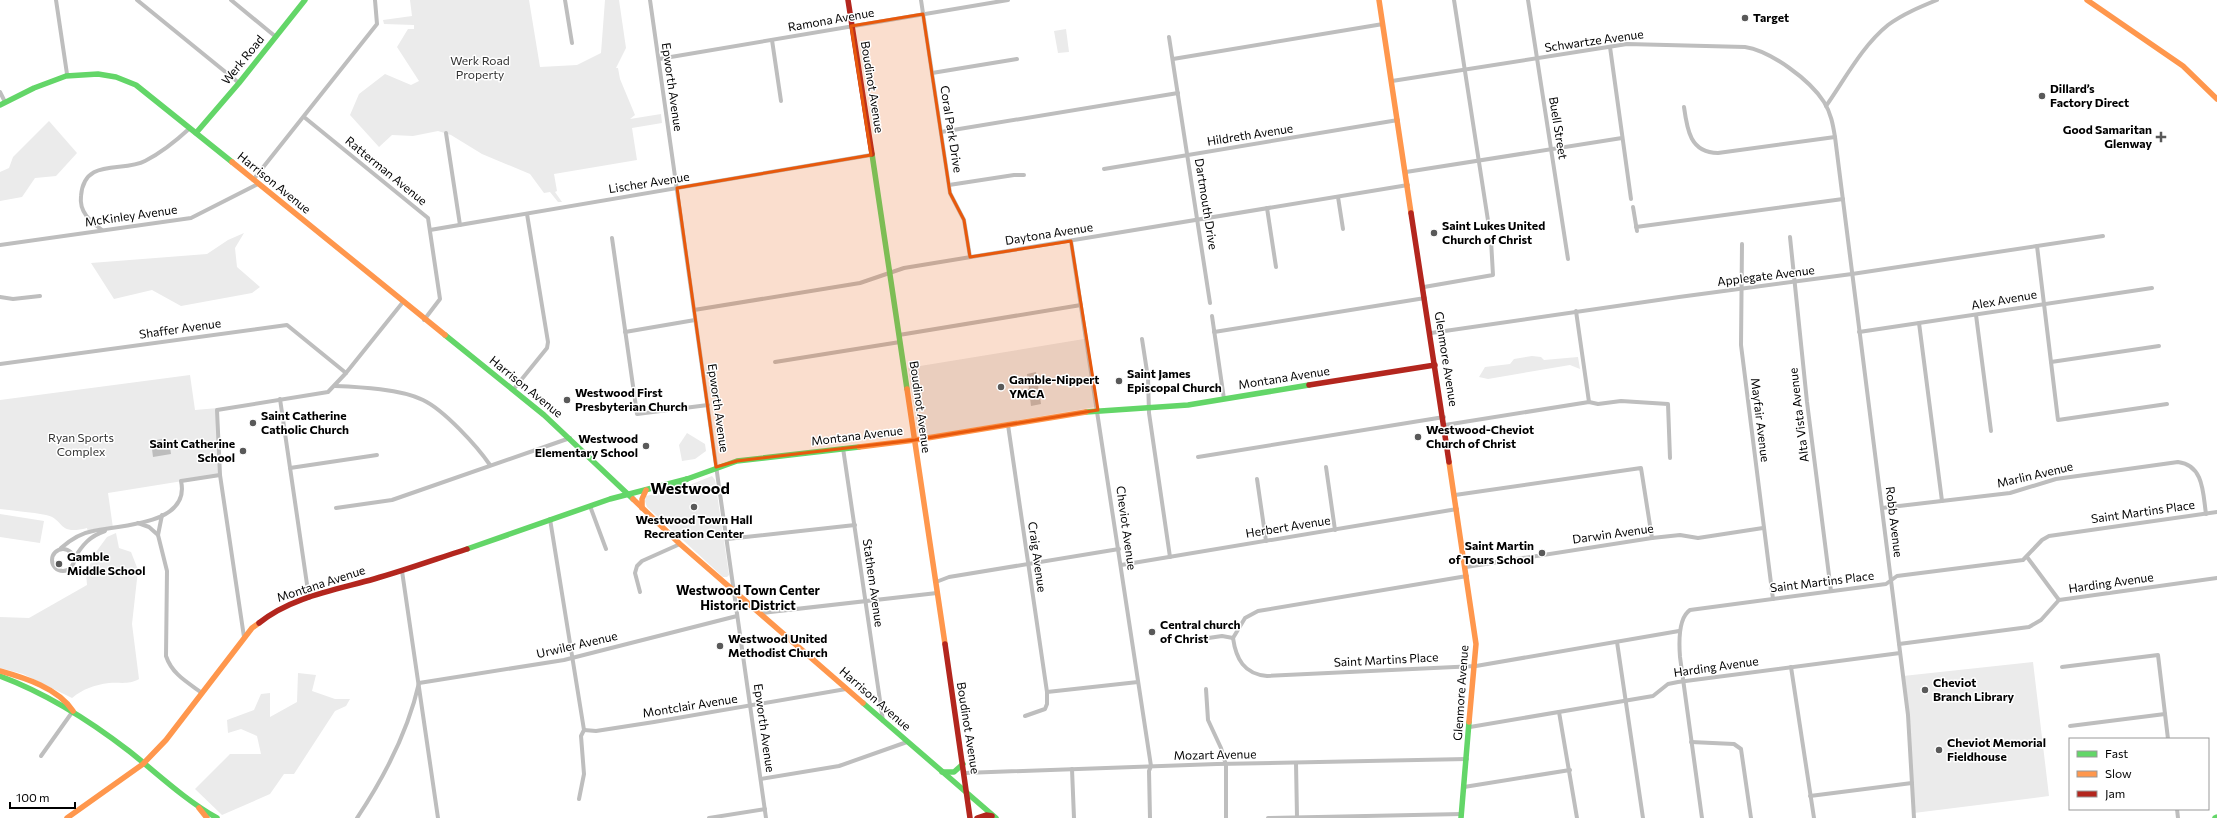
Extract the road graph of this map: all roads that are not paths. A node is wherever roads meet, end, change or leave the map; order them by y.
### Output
1 (56, 0) edge
2 (137, 0) edge
3 (232, 0) edge
4 (305, 0) edge
5 (375, 0) edge
6 (565, 0) edge
7 (650, 0) edge
8 (848, 0) edge
9 (921, 0) edge
10 (1008, 0) edge
11 (1379, 0) edge
12 (1454, 0) edge
13 (1528, 0) edge
14 (1937, 0) edge
15 (2087, 0) edge
16 (923, 14) junction
17 (1383, 24) junction
18 (851, 26) junction
19 (276, 37) junction
20 (1169, 37) dead end
21 (772, 40) junction
22 (572, 43) dead end
23 (1610, 47) junction
24 (1537, 58) junction
25 (659, 59) junction
26 (1017, 59) dead end
27 (1173, 59) junction
28 (1464, 70) junction
29 (932, 73) junction
30 (67, 74) junction
31 (1392, 81) junction
32 (239, 83) junction
33 (0, 92) edge
34 (1178, 93) junction
35 (2217, 99) edge
36 (781, 100) dead end
37 (2, 103) edge
38 (1826, 106) junction
39 (1684, 107) dead end
40 (304, 117) junction
41 (1398, 120) junction
42 (190, 128) junction
43 (941, 132) junction
44 (196, 133) junction
45 (446, 133) dead end
46 (1835, 137) junction
47 (1622, 138) junction
48 (1551, 149) junction
49 (872, 155) junction
50 (1188, 155) junction
51 (1478, 160) junction
52 (1104, 169) dead end
53 (1406, 172) junction
54 (1024, 175) dead end
55 (255, 182) junction
56 (949, 185) junction
57 (1408, 185) junction
58 (677, 188) junction
59 (1338, 197) junction
60 (1631, 199) dead end
61 (1843, 199) junction
62 (1633, 207) dead end
63 (1267, 208) junction
64 (527, 214) junction
65 (1198, 220) junction
66 (460, 225) junction
67 (1489, 228) dead end
68 (1343, 229) dead end
69 (102, 230) junction
70 (430, 230) junction
71 (2103, 236) dead end
72 (1790, 237) dead end
73 (612, 238) dead end
74 (1491, 240) dead end
75 (1071, 241) junction
76 (1742, 244) dead end
77 (0, 245) edge
78 (2037, 246) junction
79 (970, 257) junction
80 (1568, 259) dead end
81 (1276, 267) dead end
82 (889, 273) junction
83 (1852, 274) junction
84 (1795, 282) junction
85 (1424, 287) junction
86 (2152, 288) dead end
87 (1741, 289) junction
88 (40, 296) dead end
89 (0, 297) edge
90 (1426, 298) junction
91 (403, 302) junction
92 (2044, 303) junction
93 (1210, 304) dead end
94 (1081, 305) junction
95 (694, 310) junction
96 (1576, 311) junction
97 (1976, 315) junction
98 (1212, 316) dead end
99 (424, 320) junction
100 (695, 320) junction
101 (1919, 323) junction
102 (625, 332) junction
103 (1214, 332) junction
104 (1859, 332) junction
105 (1431, 333) junction
106 (899, 335) junction
107 (1142, 339) dead end
108 (900, 342) junction
109 (2159, 346) dead end
110 (775, 362) dead end
111 (2051, 362) junction
112 (0, 364) edge
113 (1435, 365) junction
114 (346, 373) junction
115 (335, 386) junction
116 (513, 390) junction
117 (1224, 399) junction
118 (280, 400) junction
119 (1589, 402) junction
120 (2167, 404) dead end
121 (708, 405) junction
122 (1148, 407) junction
123 (1098, 410) junction
124 (1444, 417) junction
125 (1008, 425) junction
126 (1445, 425) junction
127 (1991, 431) dead end
128 (570, 438) junction
129 (915, 440) junction
130 (843, 448) junction
131 (377, 455) dead end
132 (1198, 457) dead end
133 (1670, 458) dead end
134 (490, 466) junction
135 (716, 467) junction
136 (1326, 467) dead end
137 (290, 468) junction
138 (220, 475) junction
139 (1257, 479) dead end
140 (646, 490) junction
141 (627, 494) junction
142 (1455, 495) junction
143 (1942, 501) junction
144 (590, 506) junction
145 (336, 508) dead end
146 (642, 508) junction
147 (1882, 508) junction
148 (1457, 509) junction
149 (2217, 512) edge
150 (2206, 514) junction
151 (162, 515) junction
152 (550, 520) junction
153 (138, 523) junction
154 (855, 524) junction
155 (113, 528) junction
156 (1763, 528) junction
157 (1335, 530) junction
158 (158, 535) junction
159 (1652, 538) junction
160 (727, 540) junction
161 (1266, 541) junction
162 (680, 544) junction
163 (61, 548) junction
164 (606, 549) dead end
165 (1119, 549) junction
166 (1170, 557) junction
167 (2027, 557) junction
168 (74, 559) junction
169 (1028, 564) junction
170 (1121, 565) junction
171 (1466, 567) junction
172 (402, 571) junction
173 (1467, 576) junction
174 (2217, 578) edge
175 (1891, 581) junction
176 (936, 582) junction
177 (734, 590) junction
178 (1832, 591) junction
179 (640, 592) dead end
180 (937, 593) junction
181 (309, 598) junction
182 (1773, 599) junction
183 (2059, 600) junction
184 (866, 601) junction
185 (761, 613) junction
186 (737, 616) junction
187 (1680, 631) junction
188 (244, 637) junction
189 (1232, 638) junction
190 (1195, 640) dead end
191 (1617, 642) junction
192 (1899, 644) junction
193 (1900, 653) junction
194 (572, 657) junction
195 (1476, 666) junction
196 (2062, 667) dead end
197 (1791, 668) junction
198 (0, 671) edge
199 (0, 676) edge
200 (1682, 681) junction
201 (1138, 682) junction
202 (419, 683) junction
203 (846, 689) junction
204 (1206, 689) dead end
205 (1047, 692) junction
206 (202, 693) junction
207 (1626, 702) junction
208 (750, 706) junction
209 (72, 710) junction
210 (1559, 712) junction
211 (2165, 714) junction
212 (1025, 716) dead end
213 (884, 721) junction
214 (2070, 726) dead end
215 (1470, 727) junction
216 (584, 730) junction
217 (2168, 738) edge
218 (907, 742) junction
219 (1691, 742) junction
220 (41, 756) dead end
221 (1467, 759) junction
222 (1296, 763) junction
223 (144, 764) junction
224 (962, 764) junction
225 (1226, 765) junction
226 (1151, 766) junction
227 (1072, 769) junction
228 (1570, 770) junction
229 (942, 772) junction
230 (964, 773) junction
231 (761, 779) junction
232 (1912, 784) junction
233 (1464, 787) junction
234 (966, 792) junction
235 (1810, 796) junction
236 (579, 799) dead end
237 (198, 807) junction
238 (765, 809) junction
239 (1461, 816) edge
240 (995, 817) edge
241 (1297, 817) junction
242 (67, 818) edge
243 (207, 818) edge
244 (217, 818) edge
245 (357, 818) edge
246 (438, 818) edge
247 (709, 818) edge
248 (766, 818) edge
249 (970, 818) edge
250 (977, 818) edge
251 (1074, 818) edge
252 (1150, 818) edge
253 (1226, 818) edge
254 (1268, 818) edge
255 (1344, 818) edge
256 (1577, 818) edge
257 (1643, 818) edge
258 (1702, 818) edge
259 (1752, 818) edge
260 (1814, 818) edge
261 (1914, 818) edge

1 - 30 street
2 - 32 street
3 - 19 street
4 - 19 street, Werk Road
5 - 40 street, McKinley Avenue
6 - 22 street
7 - 25 street, Epworth Avenue
8 - 18 street, Boudinot Avenue
9 - 16 street, Coral Park Drive
10 - 16 street, Ramona Avenue
11 - 17 street, Glenmore Avenue
12 - 28 street
13 - 24 street, Buell Street
14 - 38 street
15 - 35 street
16 - 18 street, Ramona Avenue
16 - 29 street, Coral Park Drive
17 - 27 street
17 - 31 street, Glenmore Avenue
18 - 21 street, Ramona Avenue
18 - 49 street, Boudinot Avenue
19 - 32 street, Werk Road
20 - 27 street, Dartmouth Drive
21 - 25 street, Ramona Avenue
21 - 36 street
23 - 24 street, Schwartze Avenue
23 - 38 street, Schwartze Avenue
23 - 47 street
24 - 28 street, Schwartze Avenue
24 - 48 street, Buell Street
25 - 58 street, Epworth Avenue
26 - 29 street
27 - 34 street, Dartmouth Drive
28 - 31 street, Schwartze Avenue
28 - 51 street
29 - 43 street, Coral Park Drive
30 - 37 street, Harrison Avenue
30 - 42 street, Harrison Avenue
31 - 41 street, Glenmore Avenue
32 - 44 street, Werk Road
33 - 37 street
34 - 43 street
34 - 50 street, Dartmouth Drive
38 - 46 street, Schwartze Avenue
39 - 46 street
40 - 55 street, McKinley Avenue
40 - 70 street, Ratterman Avenue
41 - 50 street, Hildreth Avenue
41 - 53 street, Glenmore Avenue
42 - 44 street, Harrison Avenue
42 - 69 street
43 - 56 street, Coral Park Drive
44 - 55 street, Harrison Avenue
45 - 66 street
46 - 61 street, Robb Avenue
47 - 48 street
47 - 60 street
48 - 51 street
48 - 80 street, Buell Street
49 - 58 street, Lischer Avenue
49 - 82 street, Boudinot Avenue
50 - 52 street, Hildreth Avenue
50 - 65 street, Dartmouth Drive
51 - 53 street
51 - 67 street
53 - 57 street, Glenmore Avenue
54 - 56 street
55 - 69 street, McKinley Avenue
55 - 91 street, Harrison Avenue
56 - 79 street, Coral Park Drive
57 - 59 street, Daytona Avenue
57 - 85 street, Glenmore Avenue
58 - 64 street, Lischer Avenue
58 - 95 street, Epworth Avenue
59 - 63 street, Daytona Avenue
59 - 68 street
61 - 62 street
61 - 83 street, Robb Avenue
63 - 65 street, Daytona Avenue
63 - 81 street
64 - 66 street, Lischer Avenue
64 - 116 street
65 - 75 street, Daytona Avenue
65 - 93 street, Dartmouth Drive
66 - 70 street, Lischer Avenue
69 - 77 street, McKinley Avenue
70 - 99 street, Ratterman Avenue
71 - 78 street, Applegate Avenue
72 - 84 street, Alta Vista Avenue
73 - 102 street
74 - 85 street
75 - 79 street, Daytona Avenue
75 - 94 street, Cheviot Avenue
76 - 87 street, Mayfair Avenue
78 - 83 street, Applegate Avenue
78 - 92 street
79 - 82 street, Daytona Avenue
82 - 95 street, Daytona Avenue
82 - 106 street, Boudinot Avenue
83 - 84 street, Applegate Avenue
83 - 104 street, Robb Avenue
84 - 87 street, Applegate Avenue
84 - 178 street, Alta Vista Avenue
85 - 90 street, Glenmore Avenue
86 - 92 street, Alex Avenue
87 - 96 street, Applegate Avenue
87 - 156 street, Mayfair Avenue
88 - 89 street
90 - 103 street
90 - 105 street, Glenmore Avenue
91 - 99 street, Harrison Avenue
91 - 114 street
92 - 97 street, Alex Avenue
92 - 111 street
94 - 106 street
94 - 123 street, Cheviot Avenue
95 - 100 street, Epworth Avenue
96 - 105 street, Applegate Avenue
96 - 119 street
97 - 101 street, Alex Avenue
97 - 127 street
98 - 103 street
99 - 116 street, Harrison Avenue
100 - 102 street
100 - 121 street, Epworth Avenue
101 - 104 street, Alex Avenue
101 - 143 street
102 - 121 street
103 - 117 street
104 - 147 street, Robb Avenue
105 - 113 street, Glenmore Avenue
106 - 108 street, Boudinot Avenue
107 - 122 street
108 - 110 street
108 - 129 street, Boudinot Avenue
109 - 111 street
111 - 120 street
112 - 114 street, Shaffer Avenue
113 - 117 street, Montana Avenue
113 - 124 street, Glenmore Avenue
114 - 115 street
115 - 118 street
115 - 134 street
116 - 128 street, Harrison Avenue
117 - 122 street, Montana Avenue
118 - 137 street
118 - 138 street
119 - 126 street
119 - 133 street
121 - 135 street, Epworth Avenue
122 - 123 street, Montana Avenue
122 - 166 street
123 - 125 street, Montana Avenue
123 - 165 street, Cheviot Avenue
124 - 126 street, Glenmore Avenue
124 - 132 street
125 - 129 street, Montana Avenue
125 - 169 street, Craig Avenue
126 - 142 street, Glenmore Avenue
128 - 134 street
128 - 141 street, Harrison Avenue
129 - 130 street, Montana Avenue
129 - 176 street, Boudinot Avenue
130 - 135 street, Montana Avenue
130 - 154 street, Stathem Avenue
131 - 137 street
134 - 145 street
135 - 140 street, Montana Avenue
135 - 160 street, Epworth Avenue
136 - 157 street
137 - 181 street
138 - 151 street
138 - 188 street
139 - 161 street
140 - 141 street, Montana Avenue
140 - 146 street
141 - 144 street, Montana Avenue
141 - 146 street, Harrison Avenue
142 - 148 street, Glenmore Avenue
142 - 159 street
143 - 147 street, Marlin Avenue
143 - 150 street, Marlin Avenue
144 - 152 street, Montana Avenue
144 - 164 street
146 - 162 street, Harrison Avenue
147 - 175 street, Robb Avenue
148 - 157 street, Herbert Avenue
148 - 171 street, Glenmore Avenue
149 - 150 street, Saint Martins Place
150 - 167 street, Saint Martins Place
151 - 153 street
151 - 158 street
152 - 172 street, Montana Avenue
152 - 194 street
153 - 155 street
153 - 158 street
154 - 160 street
154 - 184 street, Stathem Avenue
155 - 163 street
155 - 168 street
156 - 159 street, Darwin Avenue
156 - 182 street, Mayfair Avenue
157 - 161 street, Herbert Avenue
158 - 206 street
159 - 171 street, Darwin Avenue
160 - 177 street, Epworth Avenue
161 - 166 street, Herbert Avenue
162 - 177 street, Harrison Avenue
162 - 179 street
163 - 168 street
163 - 168 street
165 - 169 street
165 - 170 street, Cheviot Avenue
166 - 170 street, Herbert Avenue
167 - 175 street, Saint Martins Place
167 - 183 street
169 - 176 street
169 - 205 street, Craig Avenue
170 - 201 street, Cheviot Avenue
171 - 173 street, Glenmore Avenue
172 - 181 street, Montana Avenue
172 - 202 street
173 - 189 street
173 - 195 street, Glenmore Avenue
174 - 183 street, Harding Avenue
175 - 178 street, Saint Martins Place
175 - 192 street, Robb Avenue
176 - 180 street, Boudinot Avenue
177 - 185 street, Harrison Avenue
177 - 186 street, Epworth Avenue
178 - 182 street, Saint Martins Place
180 - 184 street
180 - 224 street, Boudinot Avenue
181 - 188 street, Montana Avenue
182 - 187 street, Saint Martins Place
183 - 192 street, Harding Avenue
184 - 185 street
184 - 213 street, Stathem Avenue
185 - 203 street, Harrison Avenue
186 - 194 street, Urwiler Avenue
186 - 208 street, Epworth Avenue
187 - 191 street, Saint Martins Place
187 - 200 street
188 - 206 street, Montana Avenue
189 - 190 street
189 - 195 street, Saint Martins Place
191 - 195 street, Saint Martins Place
191 - 207 street
192 - 193 street, Robb Avenue
193 - 197 street, Harding Avenue
193 - 232 street, Robb Avenue
194 - 202 street, Urwiler Avenue
194 - 216 street
195 - 215 street, Glenmore Avenue
196 - 211 street
197 - 200 street, Harding Avenue
197 - 235 street
198 - 209 street
199 - 209 street
200 - 207 street, Harding Avenue
200 - 219 street
201 - 205 street
201 - 226 street, Cheviot Avenue
202 - 245 street
202 - 246 street
203 - 208 street, Montclair Avenue
203 - 213 street, Harrison Avenue
204 - 225 street
205 - 212 street, Craig Avenue
206 - 223 street, Montana Avenue
207 - 210 street, Harding Avenue
207 - 257 street
208 - 216 street, Montclair Avenue
208 - 231 street, Epworth Avenue
209 - 220 street
209 - 223 street
210 - 215 street, Harding Avenue
210 - 228 street
211 - 214 street
211 - 217 street
213 - 218 street, Harrison Avenue
215 - 221 street, Glenmore Avenue
216 - 236 street
218 - 229 street, Harrison Avenue
218 - 231 street
219 - 258 street
219 - 259 street
221 - 222 street, Mozart Avenue
221 - 233 street, Glenmore Avenue
222 - 225 street, Mozart Avenue
222 - 241 street
223 - 237 street
223 - 242 street, Montana Avenue
224 - 229 street
224 - 230 street, Boudinot Avenue
225 - 226 street, Mozart Avenue
225 - 253 street
226 - 227 street, Mozart Avenue
226 - 252 street, Cheviot Avenue
227 - 230 street, Mozart Avenue
227 - 251 street
228 - 233 street
228 - 256 street
229 - 234 street, Harrison Avenue
230 - 234 street, Boudinot Avenue
231 - 238 street, Epworth Avenue
232 - 235 street
232 - 261 street, Robb Avenue
233 - 239 street, Glenmore Avenue
234 - 240 street, Harrison Avenue
234 - 249 street, Boudinot Avenue
235 - 260 street
237 - 243 street
237 - 244 street
238 - 247 street
238 - 248 street, Epworth Avenue
239 - 255 street
240 - 250 street
241 - 254 street
241 - 255 street

